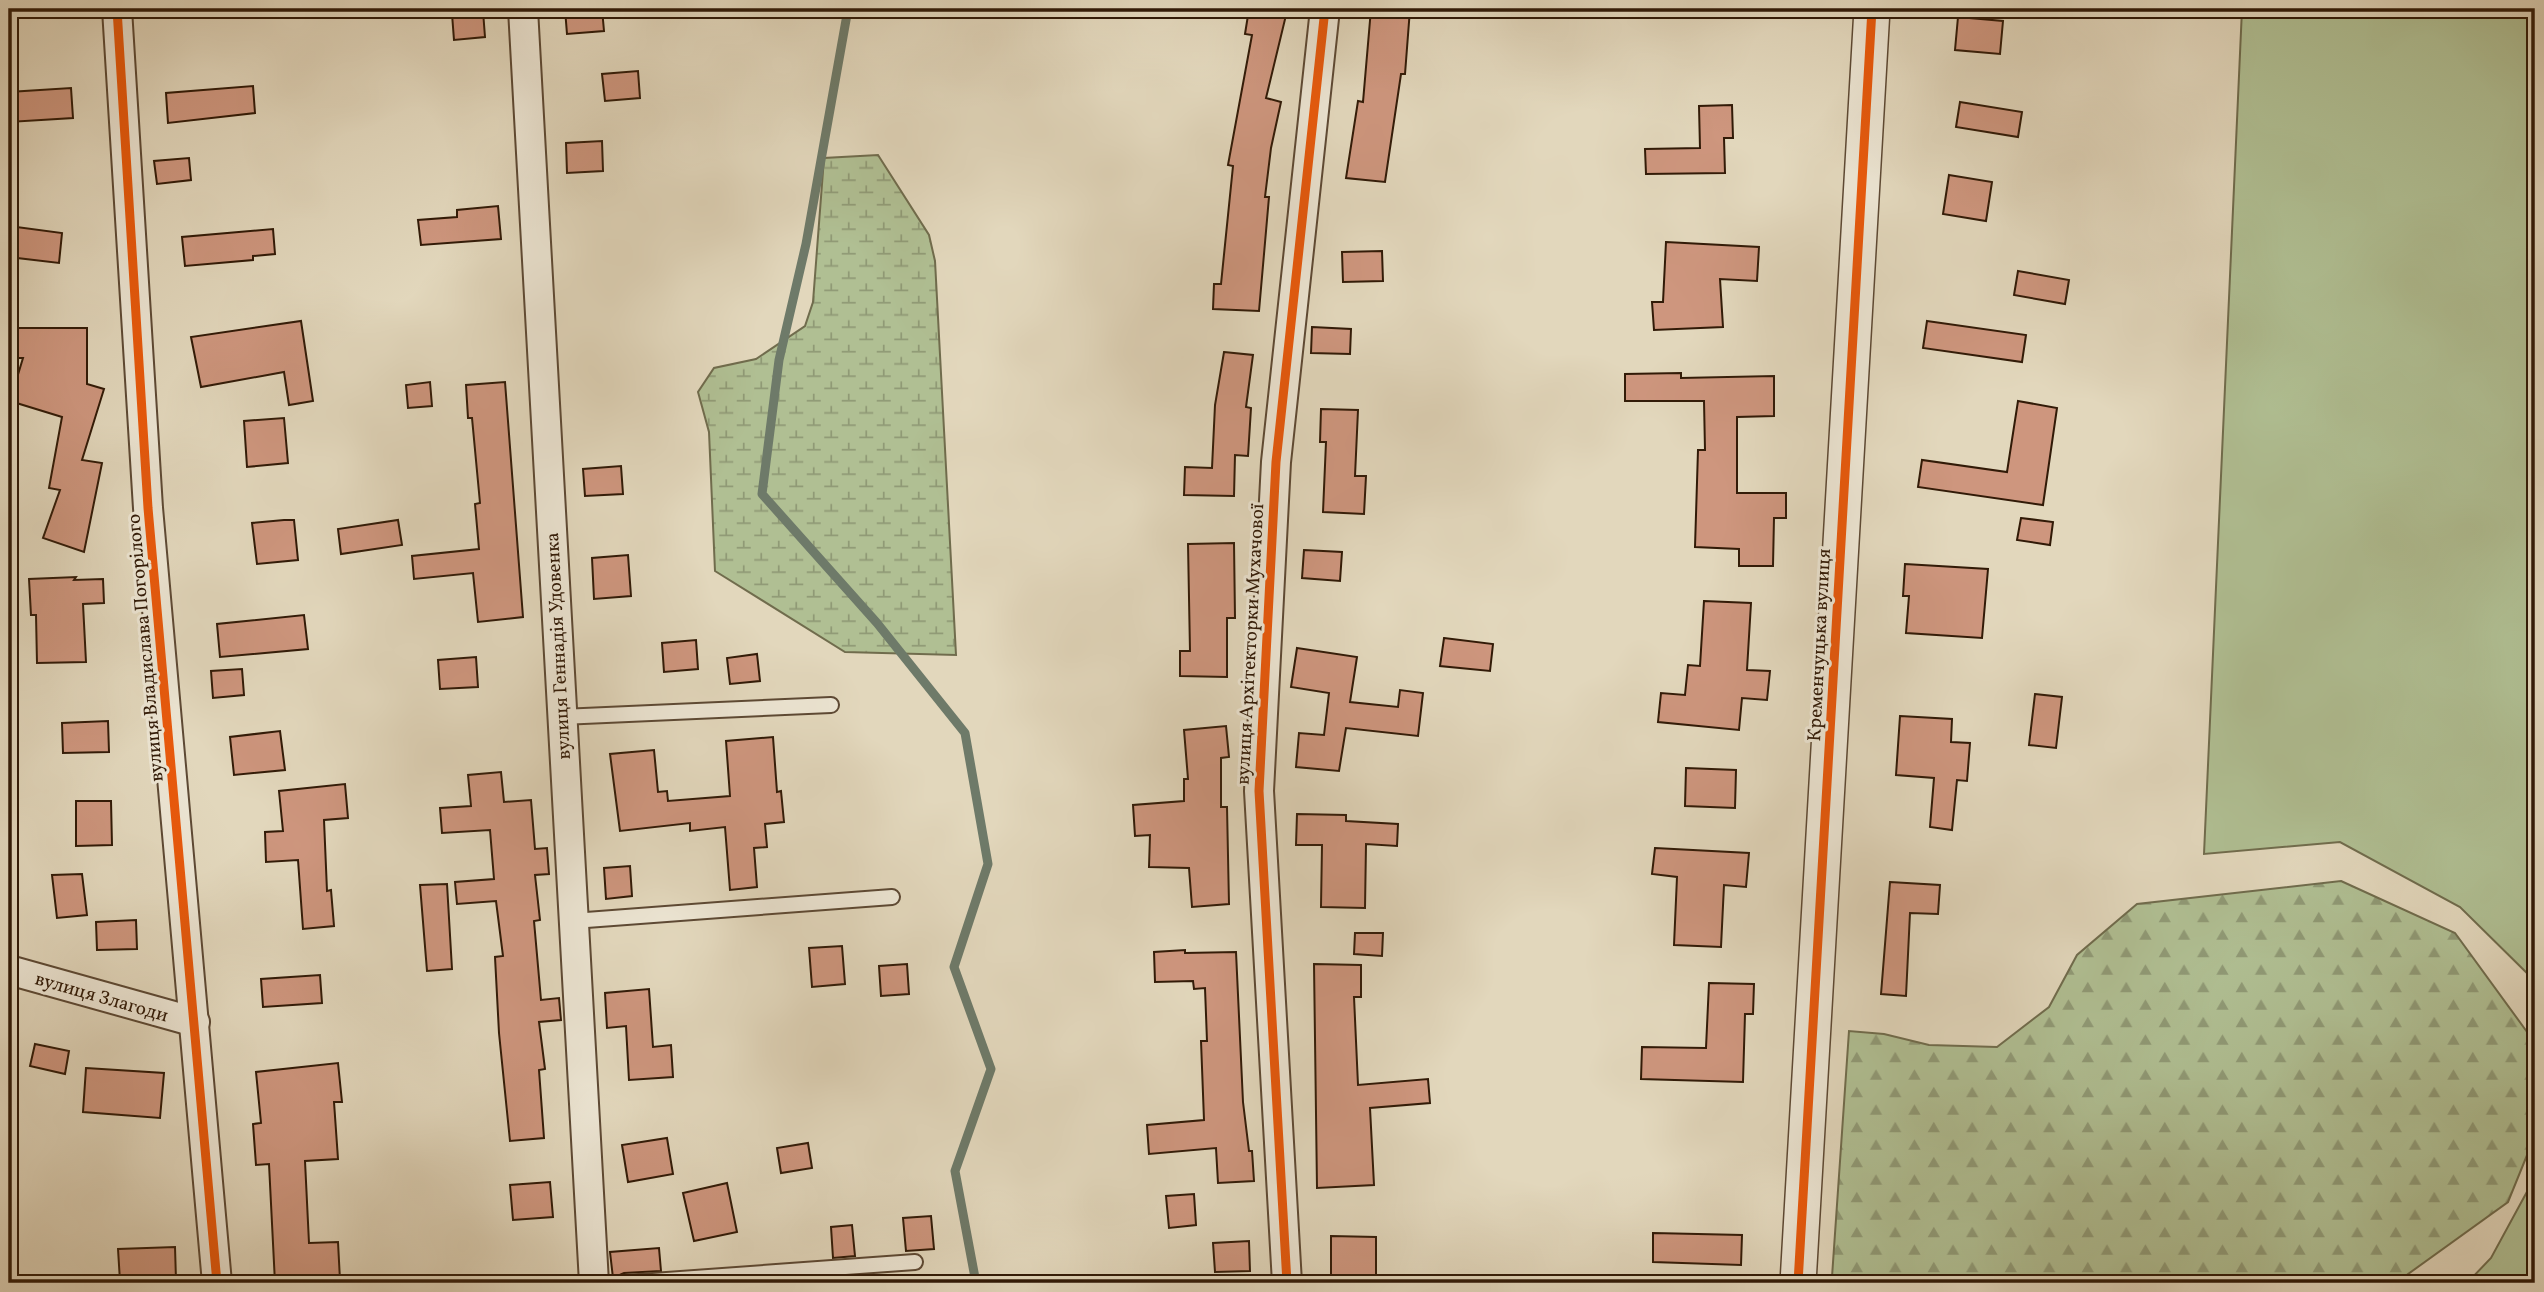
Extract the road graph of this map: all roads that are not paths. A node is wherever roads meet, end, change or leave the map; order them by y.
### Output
1 (117, 9) edge
2 (523, 9) edge
3 (1325, 9) edge
4 (1872, 9) edge
5 (831, 705) dead end
6 (561, 717) junction
7 (892, 897) dead end
8 (573, 921) junction
9 (9, 970) edge
10 (195, 1022) junction
11 (915, 1262) dead end
12 (217, 1283) edge
13 (594, 1283) edge
14 (625, 1283) edge
15 (1287, 1283) edge
16 (1798, 1283) edge

1 - 10 street, вулиця Владислава Погорілого
2 - 6 street, вулиця Геннадія Удовенка
3 - 15 street, вулиця Архітекторки Мухачової
4 - 16 street, Кременчуцька вулиця
5 - 6 lane
6 - 8 street, вулиця Геннадія Удовенка
7 - 8 lane
8 - 13 street, вулиця Геннадія Удовенка
9 - 10 street, вулиця Злагоди
10 - 12 street, вулиця Владислава Погорілого
11 - 14 lane

